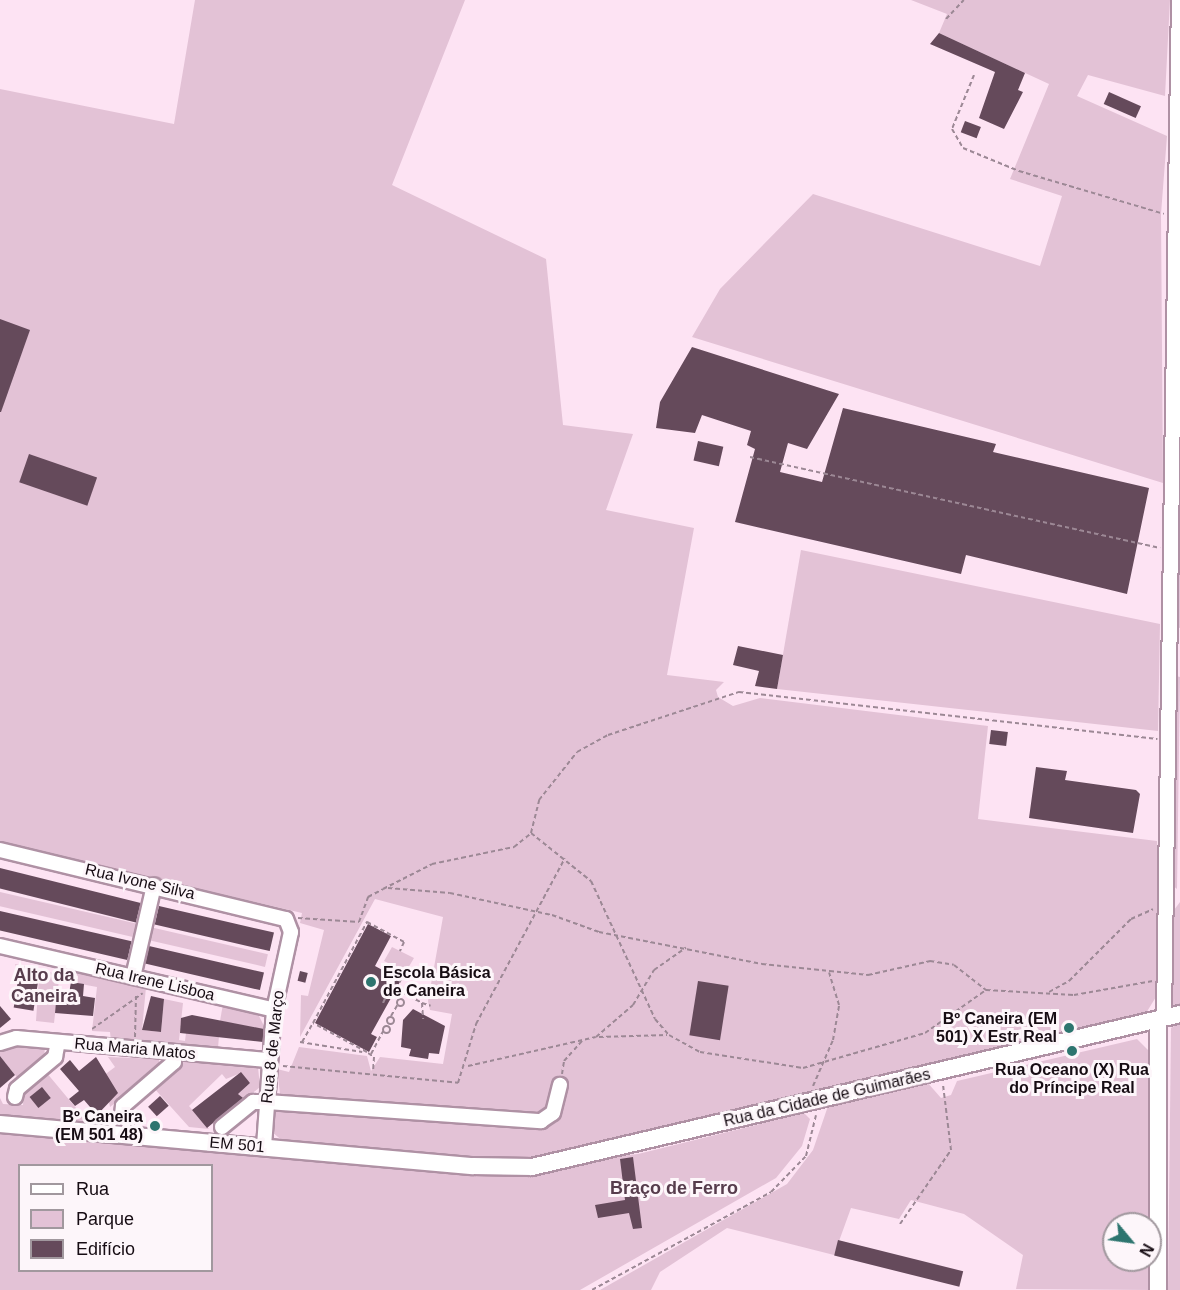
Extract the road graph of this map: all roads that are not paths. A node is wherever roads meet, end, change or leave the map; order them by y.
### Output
1 (1179, 0) edge
2 (0, 850) edge
3 (153, 885) junction
4 (1180, 894) edge
5 (1165, 903) junction
6 (281, 915) joint
7 (0, 946) edge
8 (133, 977) junction
9 (274, 1010) junction
10 (1167, 1017) edge
11 (58, 1042) junction
12 (0, 1043) edge
13 (174, 1052) junction
14 (270, 1062) junction
15 (560, 1082) road end
16 (15, 1097) dead end
17 (267, 1101) junction
18 (122, 1115) dead end
19 (0, 1124) edge
20 (222, 1127) dead end
21 (264, 1147) junction
22 (473, 1166) joint
23 (1158, 1290) edge

1 - 5 street
2 - 3 street, Rua Ivone Silva
3 - 6 street, Rua Ivone Silva
3 - 8 street
4 - 5 street
5 - 10 street
6 - 9 street, Rua 8 de Março
7 - 8 street, Rua Irene Lisboa
8 - 9 street, Rua Irene Lisboa
9 - 14 street, Rua 8 de Março
10 - 22 main road, Rua da Cidade de Guimarães / EM 501
10 - 23 main road
11 - 12 street, Rua Maria Matos
11 - 13 street, Rua Maria Matos
11 - 16 street
13 - 14 street, Rua Maria Matos
13 - 18 street
14 - 17 street, Rua 8 de Março
15 - 17 street
17 - 20 street
17 - 21 street, Rua 8 de Março
19 - 21 main road, EM 501 / EM 501
21 - 22 main road, EM 501 / EM 501

